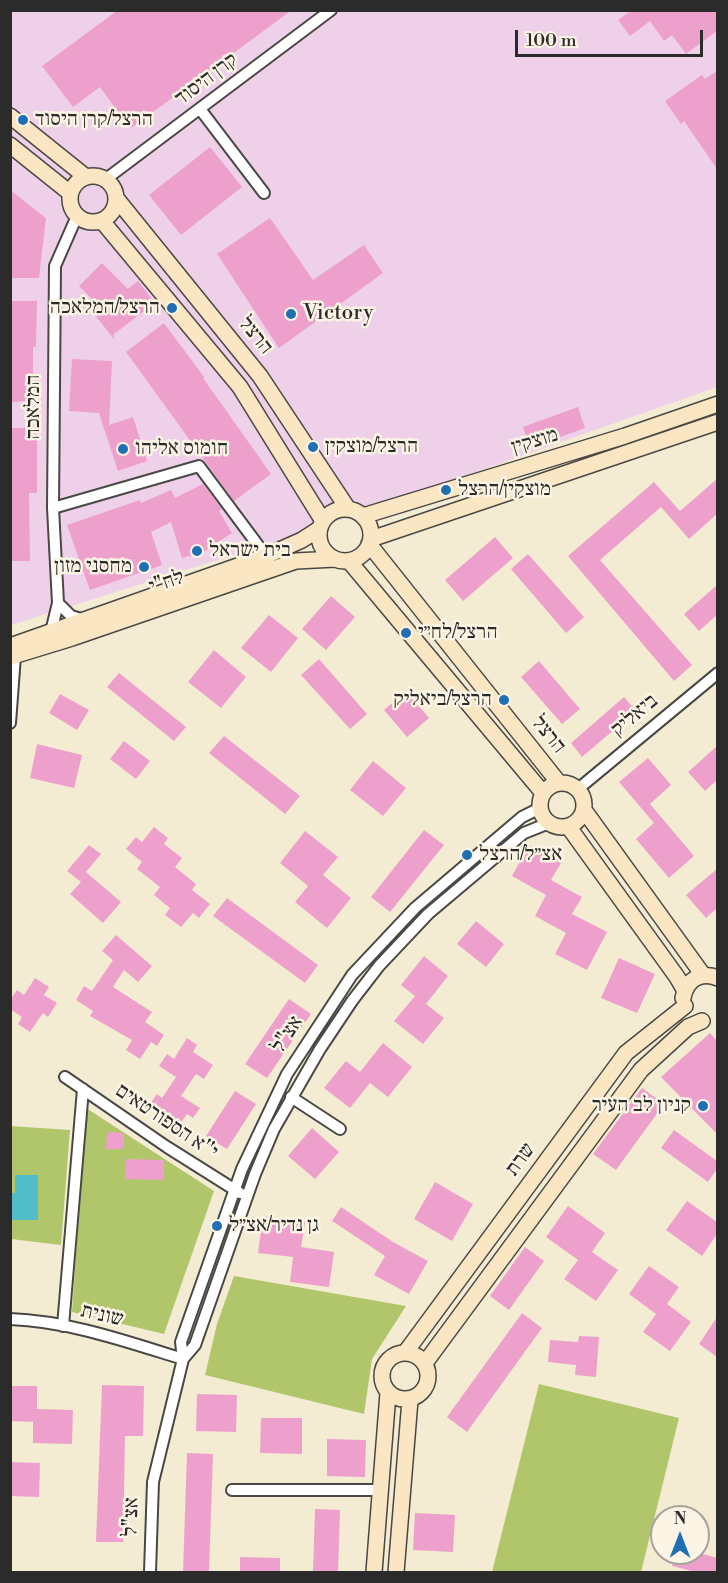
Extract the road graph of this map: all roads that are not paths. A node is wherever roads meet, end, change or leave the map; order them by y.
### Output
1 (331, 10) edge
2 (200, 109) junction
3 (10, 116) edge
4 (10, 145) edge
5 (86, 177) junction
6 (106, 179) junction
7 (70, 193) junction
8 (264, 193) dead end
9 (117, 198) junction
10 (77, 216) junction
11 (102, 220) junction
12 (717, 404) edge
13 (717, 422) edge
14 (53, 508) junction
15 (348, 509) junction
16 (363, 516) junction
17 (321, 525) junction
18 (370, 542) junction
19 (266, 556) junction
20 (342, 560) junction
21 (58, 603) junction
22 (84, 620) junction
23 (55, 637) junction
24 (12, 653) edge
25 (717, 673) edge
26 (10, 723) edge
27 (559, 783) junction
28 (578, 789) junction
29 (542, 800) junction
30 (584, 810) junction
31 (549, 823) junction
32 (568, 826) junction
33 (710, 976) edge
34 (685, 998) junction
35 (710, 1020) edge
36 (65, 1077) dead end
37 (83, 1089) junction
38 (291, 1097) junction
39 (340, 1129) dead end
40 (234, 1190) junction
41 (247, 1196) junction
42 (10, 1319) edge
43 (63, 1326) junction
44 (405, 1353) junction
45 (183, 1359) junction
46 (425, 1363) junction
47 (388, 1393) junction
48 (410, 1400) junction
49 (232, 1490) dead end
50 (380, 1490) junction
51 (150, 1572) edge
52 (374, 1572) edge
53 (396, 1572) edge

1 - 2 street, קרן היסוד
2 - 6 street, קרן היסוד
2 - 8 street
3 - 5 street
4 - 7 street
5 - 6 street
5 - 7 street
6 - 9 street
7 - 10 street
9 - 11 street
9 - 15 street, הרצל
10 - 11 street
10 - 14 street, המלאכה
11 - 17 street
12 - 16 street, מוצקין
13 - 18 street, מוצקין
14 - 19 street
14 - 21 street, המלאכה
15 - 16 street
15 - 17 street
16 - 18 street
17 - 19 street, לח"י
17 - 20 street
18 - 20 street
18 - 27 street, הרצל
19 - 22 street, לח"י
20 - 23 street, לח"י
20 - 29 street, הרצל
21 - 22 street
21 - 23 street, המלאכה
22 - 23 street, לח"י
23 - 24 street, לח"י
24 - 26 street, לח"י
25 - 28 street, ביאליק
27 - 28 street
27 - 29 street
28 - 30 street
29 - 31 street
29 - 40 street, אצ"ל
30 - 32 street
30 - 33 street
31 - 32 street
31 - 38 street, אצ"ל
32 - 34 street
33 - 34 street, שרת
34 - 35 street
34 - 44 street, שרת
35 - 46 street, שרת
36 - 37 street, י''א הספורטאים
37 - 40 street, י''א הספורטאים
37 - 43 street
38 - 39 street
38 - 41 street, אצ"ל
40 - 41 street, י''א הספורטאים
40 - 45 street, אצ"ל
41 - 45 street, אצ"ל
42 - 43 street, שונית
43 - 45 street, שונית
44 - 46 street
44 - 47 street
45 - 51 street, אצ"ל
46 - 48 street
47 - 48 street
47 - 50 street
48 - 53 street
49 - 50 street
50 - 52 street

